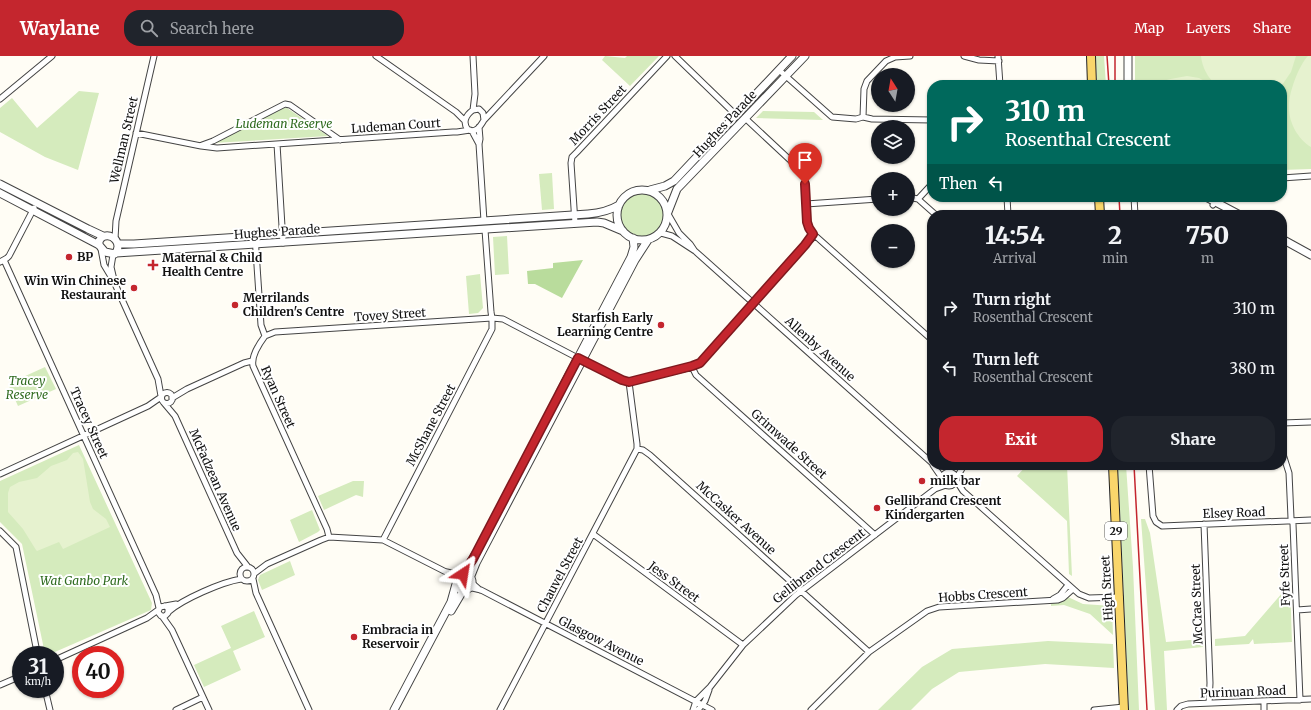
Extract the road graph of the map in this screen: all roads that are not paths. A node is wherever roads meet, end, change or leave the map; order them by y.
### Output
1 (52, 56) edge
2 (153, 56) edge
3 (376, 56) edge
4 (473, 56) edge
5 (544, 56) edge
6 (667, 56) edge
7 (675, 56) edge
8 (792, 56) edge
9 (805, 56) edge
10 (910, 56) edge
11 (964, 56) edge
12 (1091, 56) edge
13 (1128, 56) edge
14 (998, 58) edge
15 (780, 70) junction
16 (786, 76) junction
17 (1000, 80) edge
18 (1092, 80) edge
19 (1128, 80) edge
20 (475, 94) junction
21 (0, 99) edge
22 (496, 107) junction
23 (482, 110) junction
24 (456, 112) junction
25 (471, 112) junction
26 (736, 115) junction
27 (863, 117) junction
28 (745, 118) junction
29 (484, 120) junction
30 (927, 120) edge
31 (465, 122) junction
32 (480, 127) junction
33 (471, 131) junction
34 (453, 132) junction
35 (136, 134) junction
36 (340, 140) junction
37 (277, 144) junction
38 (479, 144) junction
39 (201, 146) junction
40 (1311, 176) edge
41 (1287, 178) edge
42 (0, 184) edge
43 (927, 189) edge
44 (650, 190) junction
45 (0, 193) edge
46 (915, 198) edge
47 (871, 199) edge
48 (918, 199) junction
49 (1216, 202) edge
50 (37, 203) junction
51 (806, 204) junction
52 (619, 205) junction
53 (33, 210) junction
54 (930, 210) edge
55 (1225, 210) edge
56 (668, 213) junction
57 (575, 215) junction
58 (116, 221) junction
59 (484, 221) junction
60 (575, 223) junction
61 (438, 224) junction
62 (485, 230) junction
63 (439, 232) junction
64 (623, 232) junction
65 (661, 233) junction
66 (679, 233) junction
67 (283, 234) junction
68 (814, 235) junction
69 (105, 236) junction
70 (255, 236) junction
71 (633, 238) junction
72 (674, 238) junction
73 (648, 240) junction
74 (116, 241) junction
75 (1287, 242) edge
76 (283, 243) junction
77 (256, 244) junction
78 (100, 247) junction
79 (695, 251) junction
80 (114, 254) junction
81 (1311, 255) edge
82 (2, 261) edge
83 (115, 284) junction
84 (612, 298) junction
85 (753, 303) junction
86 (492, 318) junction
87 (265, 336) junction
88 (927, 336) edge
89 (580, 359) junction
90 (252, 361) junction
91 (692, 366) junction
92 (158, 379) junction
93 (629, 382) junction
94 (171, 396) junction
95 (163, 400) junction
96 (175, 416) junction
97 (1311, 422) edge
98 (1287, 423) edge
99 (84, 436) junction
100 (637, 449) junction
101 (927, 459) edge
102 (1287, 467) edge
103 (937, 470) edge
104 (946, 470) edge
105 (955, 470) edge
106 (962, 470) edge
107 (1113, 470) edge
108 (1149, 470) edge
109 (950, 472) junction
110 (0, 474) edge
111 (942, 479) junction
112 (956, 479) junction
113 (949, 485) junction
114 (935, 489) junction
115 (963, 491) junction
116 (506, 502) junction
117 (1311, 520) edge
118 (1292, 521) junction
119 (1204, 524) junction
120 (0, 531) edge
121 (593, 534) junction
122 (875, 535) junction
123 (329, 537) junction
124 (383, 540) junction
125 (238, 553) junction
126 (252, 572) junction
127 (242, 576) junction
128 (459, 579) junction
129 (468, 584) junction
130 (1070, 587) junction
131 (801, 590) junction
132 (256, 593) junction
133 (1120, 597) junction
134 (181, 603) junction
135 (161, 607) junction
136 (1311, 609) edge
137 (1297, 610) junction
138 (168, 613) junction
139 (161, 616) junction
140 (147, 618) junction
141 (545, 624) junction
142 (172, 630) junction
143 (433, 641) junction
144 (743, 645) junction
145 (36, 646) edge
146 (869, 652) junction
147 (64, 656) edge
148 (12, 680) edge
149 (0, 685) edge
150 (710, 687) junction
151 (203, 697) junction
152 (47, 698) edge
153 (1311, 699) edge
154 (1300, 700) junction
155 (1264, 701) junction
156 (696, 702) junction
157 (1211, 703) junction
158 (702, 705) junction
159 (1124, 709) edge
160 (50, 710) edge
161 (176, 710) edge
162 (209, 710) edge
163 (309, 710) edge
164 (394, 710) edge
165 (399, 710) edge
166 (500, 710) edge
167 (693, 710) edge
168 (698, 710) edge
169 (712, 710) edge
170 (811, 710) edge
171 (1094, 710) edge
172 (1177, 710) edge
173 (1264, 710) edge

1 - 21 street
2 - 35 street, Wellman Street
3 - 24 street
4 - 20 street
5 - 22 street
6 - 57 street, Morris Street
7 - 26 street
8 - 15 street, Hughes Parade
9 - 16 street, Hughes Parade
10 - 27 street
11 - 14 street
12 - 18 main road
13 - 19 street
14 - 17 street
15 - 16 street
15 - 26 street, Hughes Parade
16 - 27 street
16 - 28 street, Hughes Parade
20 - 23 street
20 - 25 street
22 - 23 street
22 - 29 street
23 - 25 street
23 - 29 street
24 - 25 street
24 - 31 street
25 - 31 street
26 - 28 street
26 - 44 street, Hughes Parade
27 - 30 street
28 - 51 street
28 - 56 street, Hughes Parade
29 - 32 street
31 - 33 street
31 - 34 street, Ludeman Court
32 - 33 street
32 - 38 street
33 - 34 street, Ludeman Court
33 - 38 street
34 - 36 street, Ludeman Court
35 - 39 street, Ludeman Court
35 - 58 street, Wellman Street
36 - 37 street, Ludeman Court
36 - 39 street, Ludeman Court
37 - 39 street, Ludeman Court
37 - 67 street
38 - 59 street
40 - 41 street
42 - 50 street
43 - 48 street
44 - 52 street
44 - 56 street
45 - 53 street
46 - 48 street
47 - 51 street
48 - 54 street
49 - 55 street
50 - 53 street
50 - 69 street
51 - 68 street
52 - 57 street, Hughes Parade
52 - 64 street
53 - 78 street
53 - 82 street
56 - 65 street
56 - 66 street, Allenby Avenue
57 - 59 street, Hughes Parade
57 - 60 street, Morris Street
58 - 69 street, Wellman Street
58 - 74 street, Wellman Street
59 - 61 street, Hughes Parade
60 - 62 street, Hughes Parade
60 - 64 street, Hughes Parade
61 - 63 street
61 - 67 street, Hughes Parade
62 - 63 street, Hughes Parade
62 - 86 street, McShane Street
63 - 76 street, Hughes Parade
64 - 71 street
65 - 72 street, Allenby Avenue
65 - 73 street
66 - 72 street
66 - 79 street, Allenby Avenue
67 - 70 street, Hughes Parade
67 - 76 street
68 - 85 street
68 - 88 street
69 - 74 street
69 - 78 street
70 - 74 street, Hughes Parade
70 - 77 street
71 - 73 street
71 - 84 street
72 - 79 street, Allenby Avenue
73 - 84 street
74 - 80 street
75 - 81 street
76 - 77 street, Hughes Parade
77 - 80 street, Hughes Parade
77 - 87 street
78 - 80 street
78 - 83 street, McFadzean Avenue
79 - 85 street, Allenby Avenue
80 - 83 street, McFadzean Avenue
82 - 99 street, Tracey Street
83 - 92 street, McFadzean Avenue
84 - 89 street
85 - 91 street
85 - 101 street, Allenby Avenue
86 - 87 street, Tovey Street
86 - 89 street, Tovey Street
86 - 124 street, McShane Street
87 - 90 street, Ryan Street
89 - 93 street, Tovey Street
89 - 116 street
90 - 94 street
90 - 123 street, Ryan Street
91 - 93 street
91 - 122 street, Grimwade Street
92 - 94 street, McFadzean Avenue
92 - 95 street, McFadzean Avenue
93 - 100 street
94 - 95 street
94 - 95 street
94 - 96 street, McFadzean Avenue
95 - 96 street, McFadzean Avenue
95 - 99 street
96 - 125 street, McFadzean Avenue
97 - 98 street
99 - 110 street
99 - 135 street, Tracey Street
100 - 121 street, Chauvel Street
100 - 131 street, McCasker Avenue
102 - 118 street, Fyfe Street
103 - 111 street, Allenby Avenue
104 - 109 street, Allenby Avenue
105 - 109 street
106 - 112 street
107 - 133 main road, High Street / 29
108 - 119 street, Elsey Road
109 - 111 street
109 - 112 street
111 - 113 street
111 - 114 street, Gellibrand Crescent
112 - 113 street
112 - 115 street
113 - 114 street, Gellibrand Crescent
113 - 115 street
114 - 122 street, Gellibrand Crescent
115 - 130 street
116 - 128 street
116 - 129 street
117 - 118 street, Elsey Road
118 - 119 street, Elsey Road
118 - 137 street, Fyfe Street
119 - 157 street, McCrae Street
120 - 145 street
121 - 141 street, Chauvel Street
121 - 144 street, Jess Street
122 - 131 street, Gellibrand Crescent
123 - 124 street
123 - 126 street
124 - 128 street
125 - 126 street, McFadzean Avenue
125 - 127 street, McFadzean Avenue
126 - 127 street
126 - 127 street
126 - 132 street, McFadzean Avenue
127 - 132 street, McFadzean Avenue
127 - 134 street
128 - 129 street
128 - 129 street
128 - 143 street
129 - 141 street, Glasgow Avenue
129 - 143 street
130 - 133 street
130 - 146 street, Hobbs Crescent
131 - 144 street, Gellibrand Crescent
131 - 146 street, McCasker Avenue
132 - 163 street, McFadzean Avenue
133 - 159 main road, High Street / 29
134 - 135 street
134 - 138 street
135 - 138 street
135 - 139 street
135 - 140 street
136 - 137 street
137 - 154 street, Fyfe Street
138 - 139 street
138 - 142 street
139 - 140 street
139 - 142 street
140 - 147 street
141 - 156 street, Glasgow Avenue
141 - 166 street, Chauvel Street
142 - 151 street
143 - 164 street
143 - 165 street
144 - 150 street, Gellibrand Crescent
146 - 170 street, Hobbs Crescent
148 - 149 street
150 - 156 street, Gellibrand Crescent
150 - 158 street, Gellibrand Crescent
151 - 161 street
151 - 162 street
152 - 160 street
153 - 154 street, Purinuan Road
154 - 155 street, Purinuan Road
155 - 157 street, Purinuan Road
155 - 173 street
156 - 158 street, Glasgow Avenue
156 - 167 street, Gellibrand Crescent
157 - 172 street, Purinuan Road
158 - 168 street, Gellibrand Crescent
158 - 169 street, Glasgow Avenue
159 - 171 street

